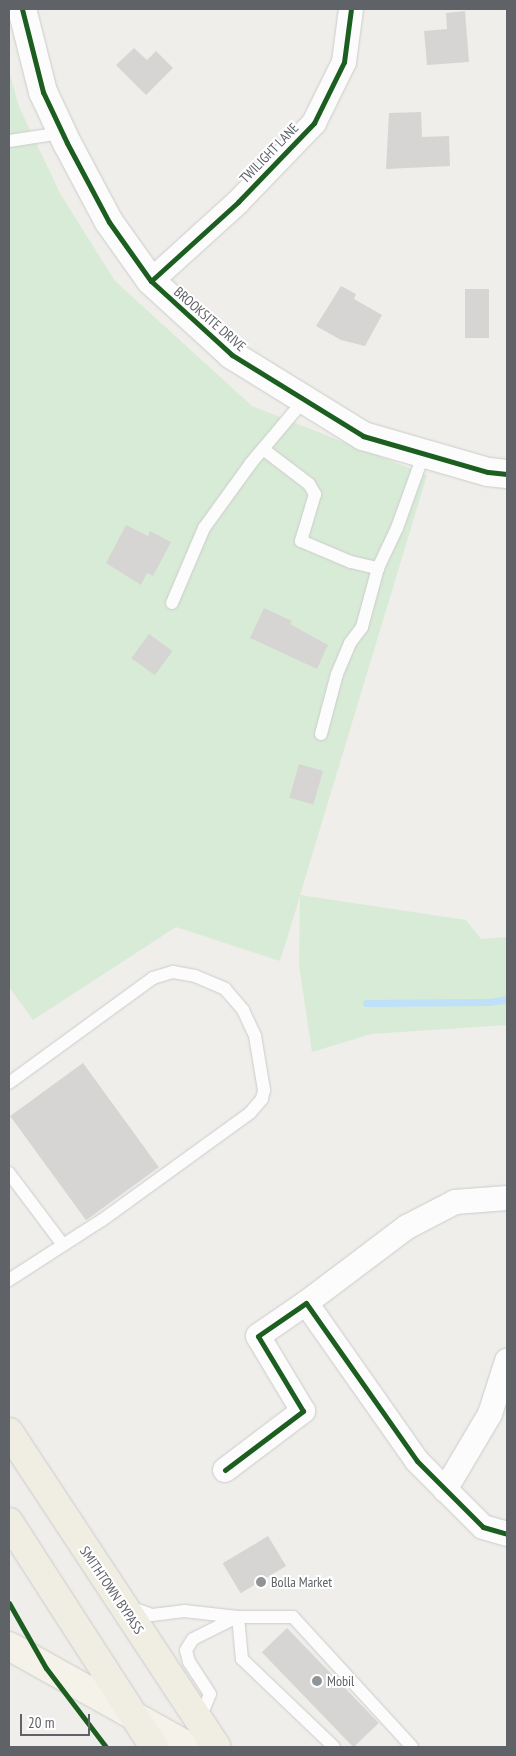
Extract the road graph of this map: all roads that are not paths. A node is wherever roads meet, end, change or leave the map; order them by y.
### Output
1 (22, 9) edge
2 (351, 9) edge
3 (62, 133) junction
4 (9, 140) edge
5 (151, 281) junction
6 (304, 400) junction
7 (263, 449) junction
8 (424, 453) junction
9 (507, 474) edge
10 (378, 568) junction
11 (172, 603) dead end
12 (321, 734) dead end
13 (9, 1083) edge
14 (9, 1173) edge
15 (507, 1198) edge
16 (63, 1245) junction
17 (9, 1280) edge
18 (306, 1303) junction
19 (507, 1361) edge
20 (9, 1432) edge
21 (225, 1470) dead end
22 (445, 1490) junction
23 (9, 1522) edge
24 (507, 1534) edge
25 (121, 1604) junction
26 (238, 1617) junction
27 (9, 1646) edge
28 (132, 1714) junction
29 (199, 1720) junction
30 (154, 1747) edge
31 (190, 1747) edge
32 (217, 1747) edge
33 (334, 1747) edge
34 (412, 1747) edge

1 - 3 street, BROOKSITE DRIVE
2 - 5 street, TWILIGHT LANE
3 - 4 lane
3 - 5 street, BROOKSITE DRIVE
5 - 6 street, BROOKSITE DRIVE
6 - 7 lane
6 - 8 street, BROOKSITE DRIVE
7 - 10 lane
7 - 11 lane
8 - 9 street, BROOKSITE DRIVE
8 - 10 lane
10 - 12 lane
13 - 16 lane
14 - 16 lane
15 - 18 street
16 - 17 lane
18 - 21 street
18 - 22 street
19 - 22 street
20 - 25 highway, SMITHTOWN BYPASS
22 - 24 street
23 - 28 highway
25 - 26 lane
25 - 29 highway, SMITHTOWN BYPASS
26 - 29 lane
26 - 33 lane
26 - 34 lane
27 - 28 main road
28 - 30 highway
28 - 31 main road
29 - 32 highway, SMITHTOWN BYPASS

